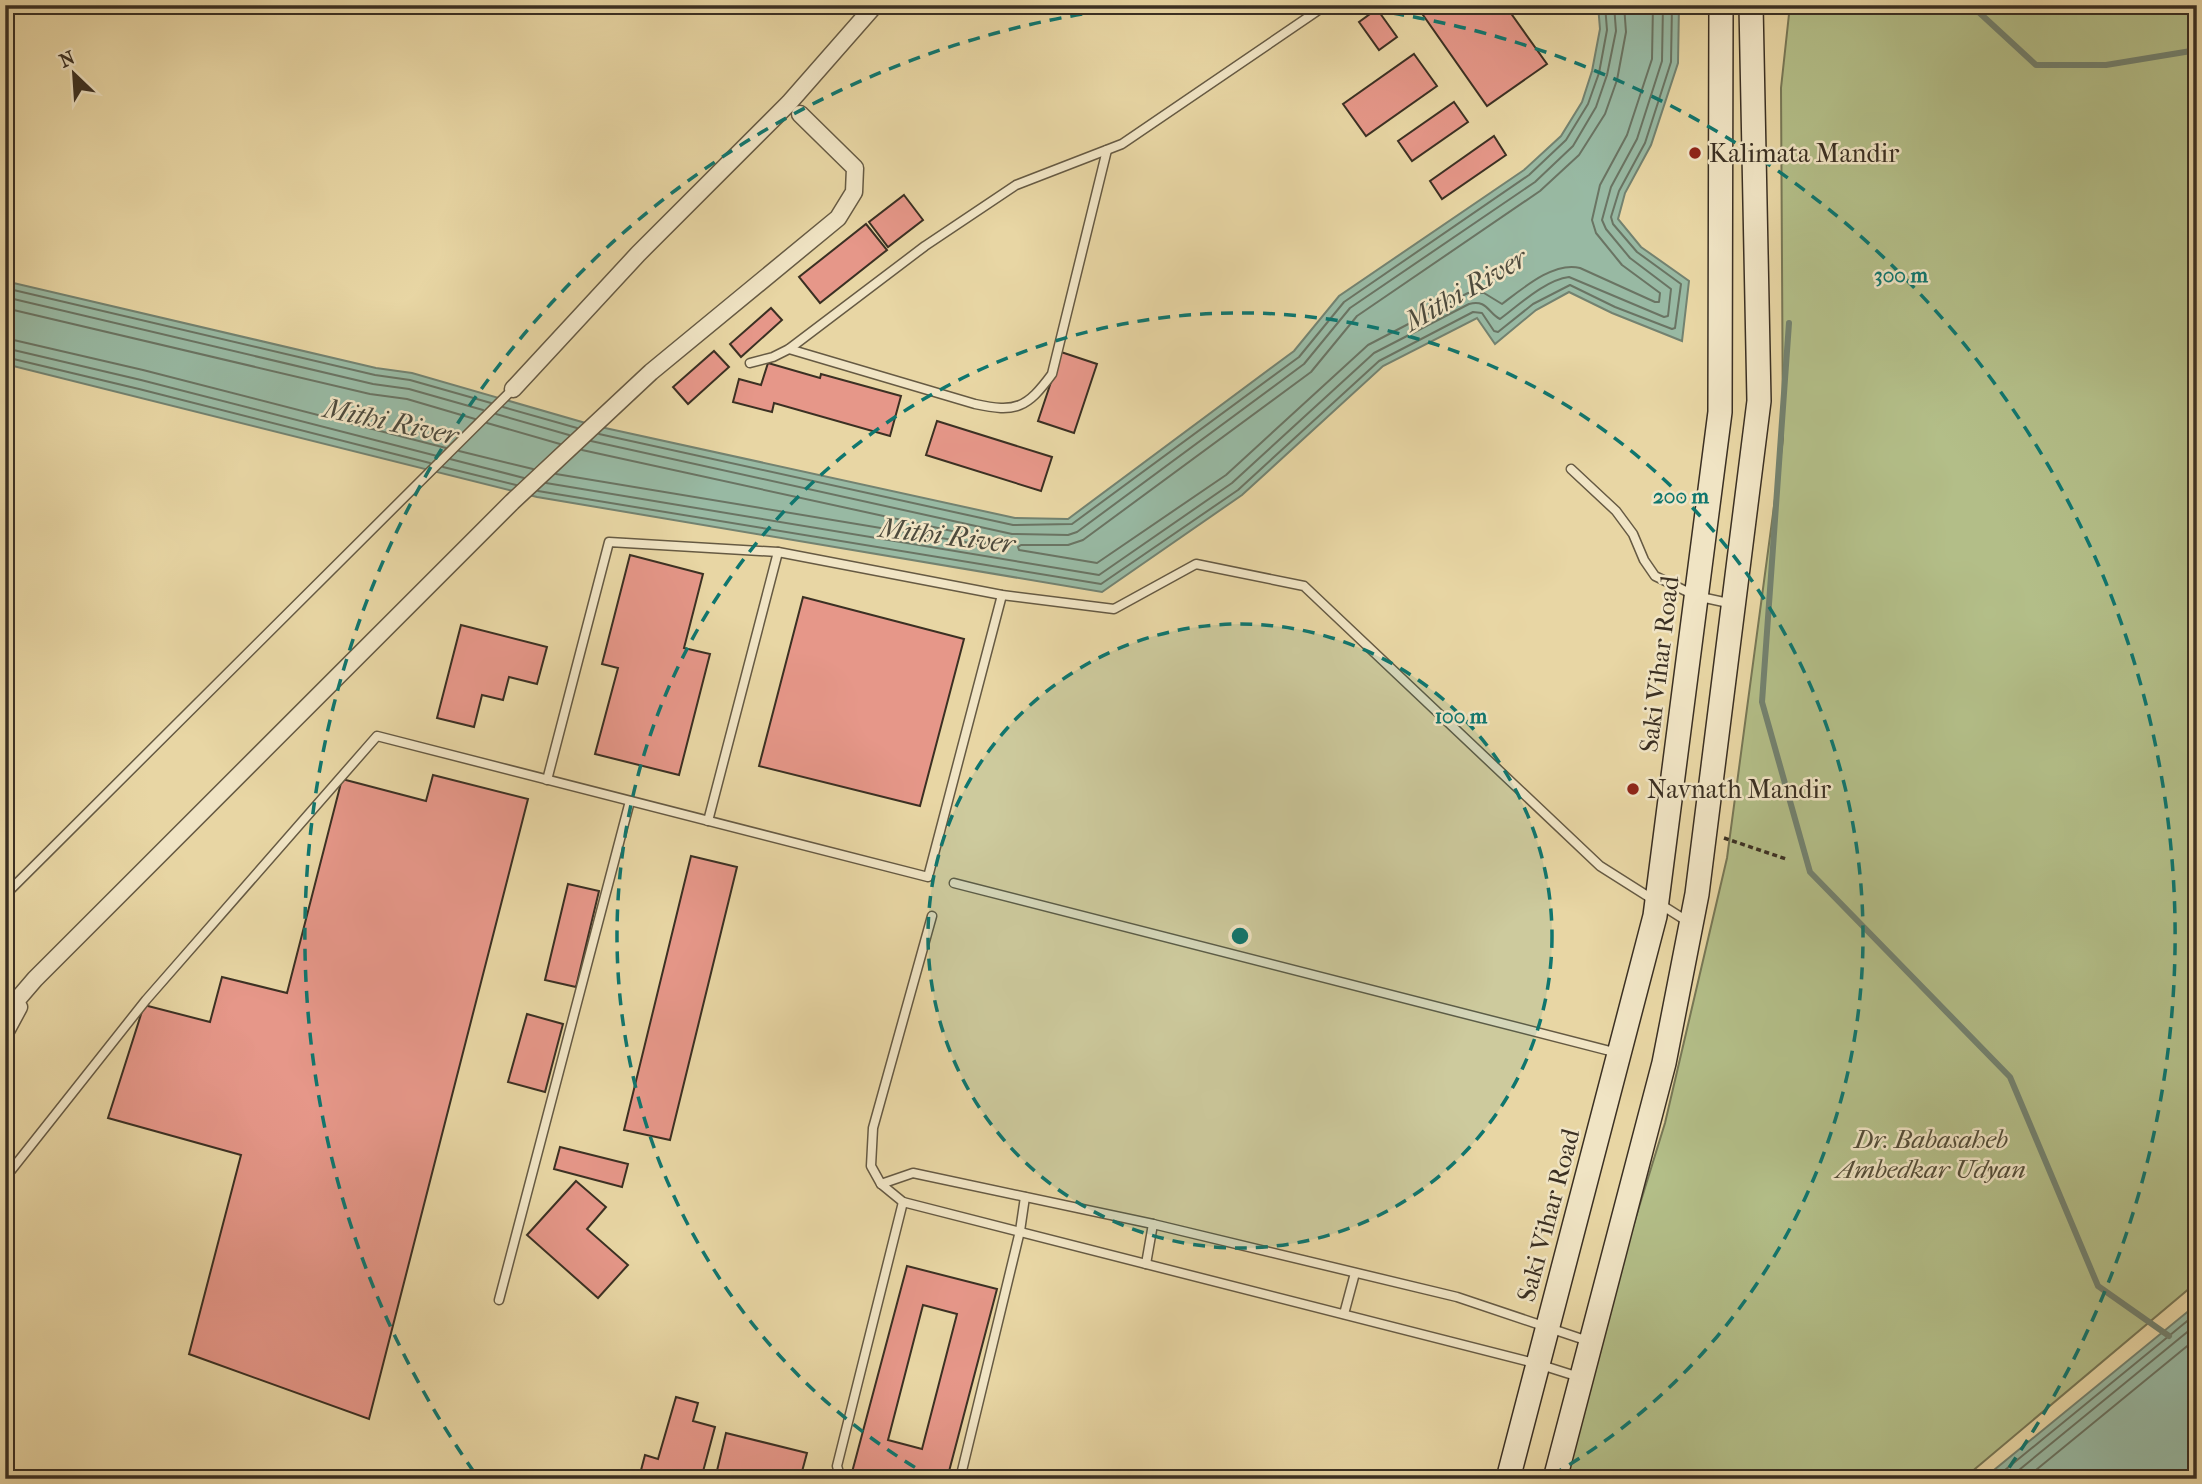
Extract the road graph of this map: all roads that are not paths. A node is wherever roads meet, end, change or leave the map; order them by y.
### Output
1 (875, 5) edge
2 (1326, 5) edge
3 (1721, 5) edge
4 (1751, 5) edge
5 (800, 114) dead end
6 (1107, 150) junction
7 (1720, 307) junction
8 (1757, 309) junction
9 (789, 349) junction
10 (750, 363) dead end
11 (513, 389) joint
12 (1571, 469) dead end
13 (1712, 474) junction
14 (1749, 480) junction
15 (778, 552) junction
16 (1002, 595) junction
17 (1696, 596) junction
18 (1733, 604) junction
19 (547, 780) junction
20 (630, 801) junction
21 (708, 821) junction
22 (954, 883) dead end
23 (5, 895) edge
24 (1657, 902) junction
25 (932, 916) dead end
26 (1691, 924) junction
27 (35, 979) junction
28 (5, 1014) edge
29 (5, 1032) edge
30 (1618, 1053) junction
31 (5, 1178) edge
32 (881, 1184) junction
33 (1025, 1197) junction
34 (903, 1202) junction
35 (1153, 1224) junction
36 (1020, 1231) junction
37 (1146, 1264) junction
38 (1355, 1273) junction
39 (499, 1300) dead end
40 (1344, 1314) junction
41 (1548, 1328) junction
42 (1591, 1342) junction
43 (1538, 1364) junction
44 (1581, 1378) junction
45 (841, 1479) edge
46 (960, 1479) edge
47 (1508, 1479) edge
48 (1555, 1479) edge

1 - 11 street
2 - 6 lane
3 - 7 main road, Saki Vihar Road
4 - 8 main road
5 - 27 street
6 - 9 lane
6 - 9 lane
7 - 8 main road
7 - 13 main road, Saki Vihar Road
8 - 14 main road
9 - 10 lane
11 - 23 lane
12 - 17 lane
13 - 14 main road
13 - 17 main road, Saki Vihar Road
14 - 18 main road
15 - 16 lane
15 - 19 lane
15 - 21 lane
16 - 21 lane
16 - 24 lane
17 - 18 lane
17 - 24 main road, Saki Vihar Road
18 - 26 main road
19 - 20 lane
19 - 31 lane
20 - 21 lane
20 - 39 lane
22 - 30 lane
24 - 26 lane
24 - 30 main road, Saki Vihar Road
25 - 32 lane
26 - 42 main road
27 - 28 street
27 - 29 street
30 - 41 main road, Saki Vihar Road
32 - 33 lane
32 - 34 lane
33 - 35 lane
33 - 36 lane
34 - 36 lane
34 - 45 lane
35 - 37 lane
35 - 38 lane
36 - 37 lane
36 - 46 lane
37 - 40 lane
38 - 40 lane
38 - 41 lane
40 - 43 lane
41 - 42 lane
41 - 43 main road, Saki Vihar Road
42 - 44 main road
43 - 44 lane
43 - 47 main road, Saki Vihar Road
44 - 48 main road

